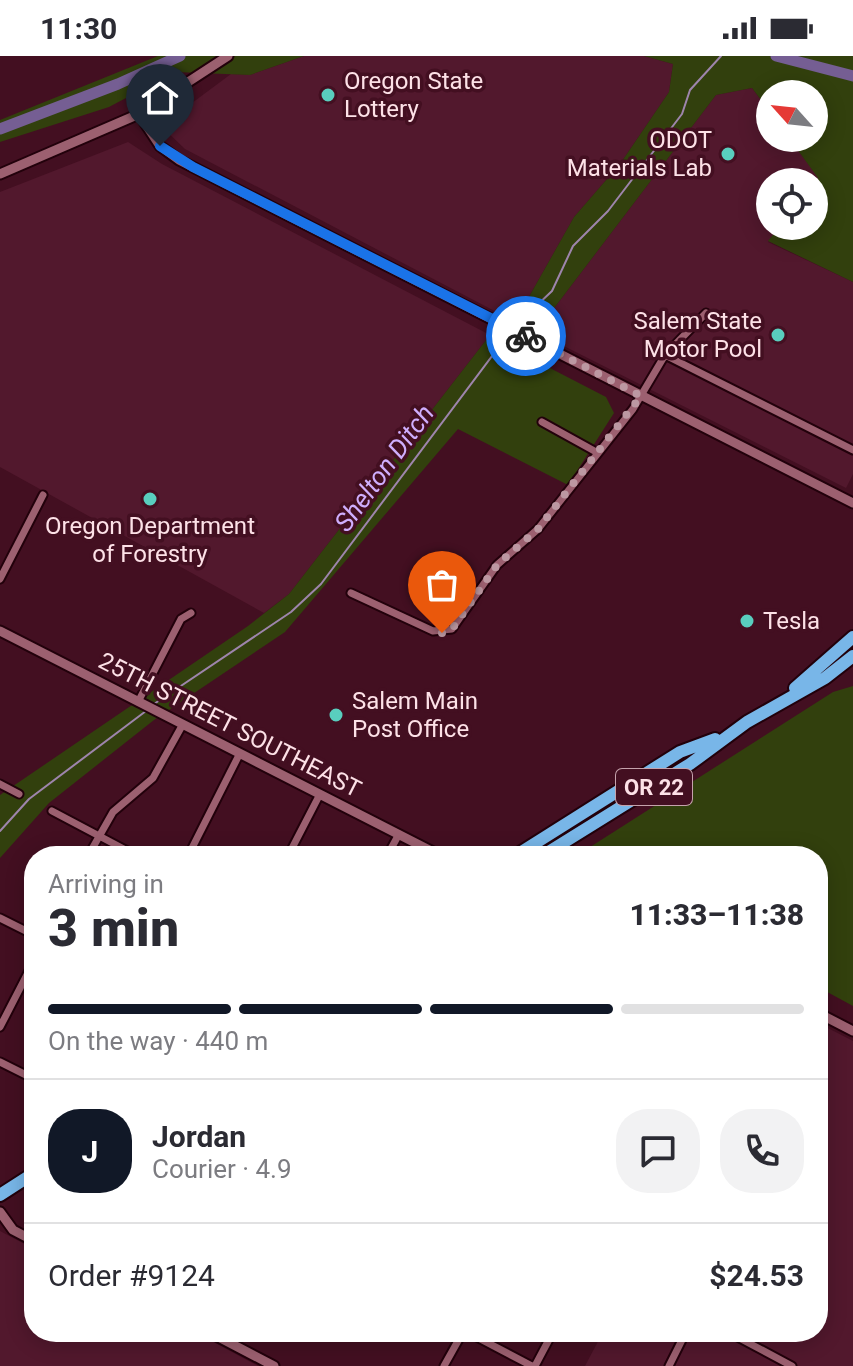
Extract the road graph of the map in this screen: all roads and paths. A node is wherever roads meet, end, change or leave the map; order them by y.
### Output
1 (228, 56) edge
2 (139, 114) junction
3 (0, 174) edge
4 (706, 313) dead end
5 (665, 355) junction
6 (641, 396) junction
7 (542, 422) dead end
8 (853, 450) edge
9 (598, 453) junction
10 (43, 495) dead end
11 (853, 503) edge
12 (0, 579) edge
13 (351, 593) dead end
14 (191, 613) dead end
15 (0, 631) edge
16 (853, 637) edge
17 (853, 656) edge
18 (781, 701) junction
19 (138, 702) junction
20 (183, 724) junction
21 (726, 735) junction
22 (240, 753) junction
23 (0, 784) edge
24 (19, 794) dead end
25 (320, 794) junction
26 (52, 811) dead end
27 (399, 834) junction
28 (579, 834) junction
29 (98, 836) junction
30 (93, 846) edge
31 (118, 846) edge
32 (193, 846) edge
33 (293, 846) edge
34 (392, 846) edge
35 (422, 846) edge
36 (531, 846) edge
37 (559, 846) edge
38 (565, 846) edge
39 (3, 919) edge
40 (24, 930) edge
41 (0, 931) edge
42 (24, 980) edge
43 (828, 1018) edge
44 (0, 1027) edge
45 (853, 1031) edge
46 (0, 1062) edge
47 (24, 1074) edge
48 (24, 1179) edge
49 (0, 1195) edge
50 (0, 1212) edge
51 (24, 1236) edge
52 (228, 1342) edge
53 (459, 1342) edge
54 (485, 1342) edge
55 (547, 1342) edge
56 (681, 1342) edge
57 (745, 1342) edge
58 (780, 1363) edge
59 (274, 1366) edge
60 (444, 1366) edge
61 (534, 1366) edge
62 (669, 1366) edge
63 (792, 1366) edge

1 - 2 main road
2 - 3 main road
2 - 6 main road
4 - 5 street
5 - 6 street
5 - 8 street
6 - 9 street
6 - 11 main road
7 - 9 street
9 - 13 street
10 - 12 street
14 - 19 street
15 - 19 main road, 25TH STREET SOUTHEAST
16 - 18 highway, OR 22
17 - 18 highway, OR 22
18 - 21 highway, OR 22
19 - 20 main road, 25TH STREET SOUTHEAST
20 - 22 main road, 25TH STREET SOUTHEAST
20 - 29 street
21 - 28 highway, OR 22
21 - 36 highway, OR 22
22 - 25 main road, 25TH STREET SOUTHEAST
22 - 32 street
23 - 24 street
25 - 27 main road, 25TH STREET SOUTHEAST
25 - 33 street
26 - 29 street
27 - 34 street
27 - 35 main road, 25TH STREET SOUTHEAST
28 - 37 highway, OR 22
28 - 38 highway
29 - 30 street
29 - 31 street
39 - 40 street
39 - 41 street
42 - 44 street
43 - 45 main road
46 - 47 street
48 - 49 highway
50 - 51 main road
52 - 59 main road
53 - 60 street
54 - 61 street
55 - 61 street
56 - 62 street
57 - 58 street
58 - 63 street

